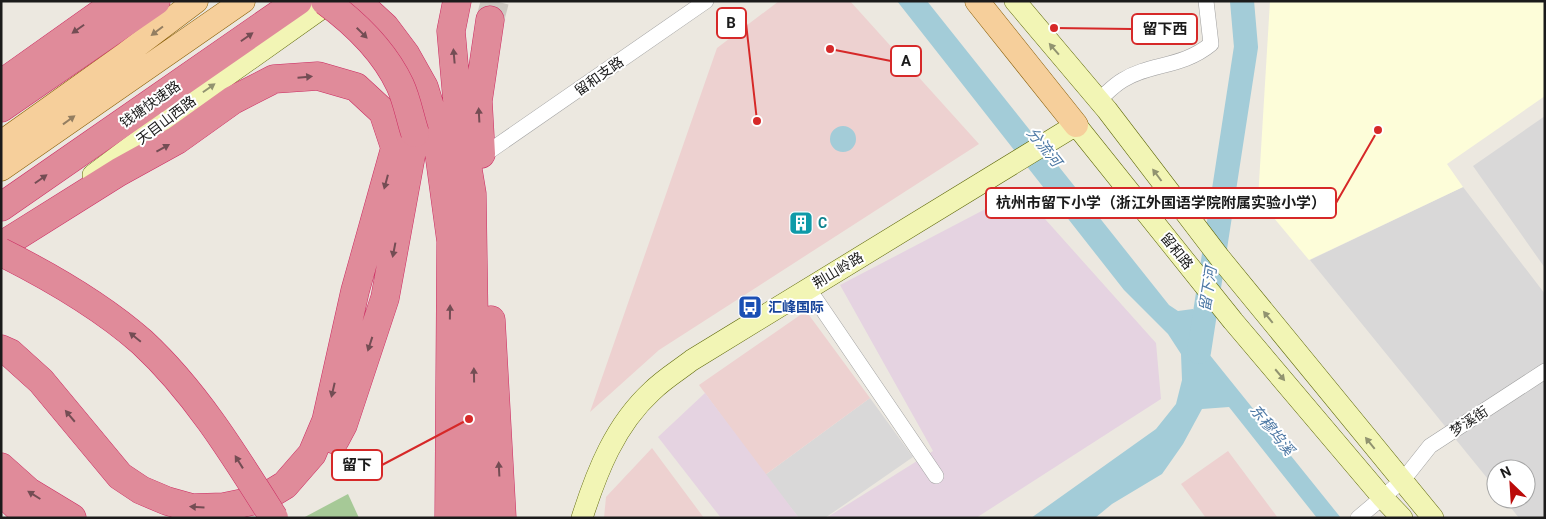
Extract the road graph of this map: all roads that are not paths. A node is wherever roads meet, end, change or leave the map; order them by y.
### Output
1 (118, 1) edge
2 (156, 1) edge
3 (196, 1) edge
4 (243, 1) edge
5 (298, 1) edge
6 (325, 1) edge
7 (332, 1) edge
8 (357, 1) edge
9 (457, 1) edge
10 (706, 1) edge
11 (977, 1) edge
12 (1015, 1) edge
13 (1206, 1) edge
14 (490, 20) tunnel mouth
15 (77, 56) junction
16 (123, 56) junction
17 (1, 84) edge
18 (1, 99) edge
19 (1099, 100) junction
20 (1, 108) edge
21 (1076, 125) junction
22 (425, 128) junction
23 (1, 131) edge
24 (1, 143) edge
25 (491, 150) dead end
26 (1, 171) edge
27 (1, 207) edge
28 (1, 241) edge
29 (1, 246) edge
30 (1, 252) edge
31 (808, 288) junction
32 (1, 349) edge
33 (1545, 371) edge
34 (1, 467) edge
35 (936, 476) dead end
36 (1403, 480) junction
37 (1, 491) edge
38 (1382, 497) junction
39 (264, 516) edge
40 (29, 518) edge
41 (72, 518) edge
42 (448, 518) edge
43 (477, 518) edge
44 (502, 518) edge
45 (582, 518) edge
46 (1358, 518) edge
47 (1402, 518) edge
48 (1433, 518) edge

1 -> 17 highway
2 - 15 highway
3 -> 16 main road
26 -> 4 main road
27 -> 5 highway, 钱塘快速路
6 -> 22 highway, bridge
28 -> 7 main road, 天目山西路
8 - 22 highway
43 -> 9 highway
10 - 25 street, 留和支路
11 - 21 main road, 留和路
19 -> 12 main road
13 - 19 street
44 -> 14 highway
15 - 18 highway
15 - 20 highway
16 - 23 main road
16 - 24 main road
36 -> 19 main road
21 - 31 main road, 荆山岭路
21 -> 38 main road, 留和路
22 -> 39 highway
42 -> 22 highway
29 -> 32 highway
39 -> 30 highway, bridge
31 - 35 street
31 - 45 main road, 荆山岭路
33 - 36 street, 梦溪街
41 -> 34 highway
36 - 38 street, 梦溪街
36 - 48 main road
37 - 40 highway
38 - 46 street, 梦溪街
38 - 47 main road, 留和路

